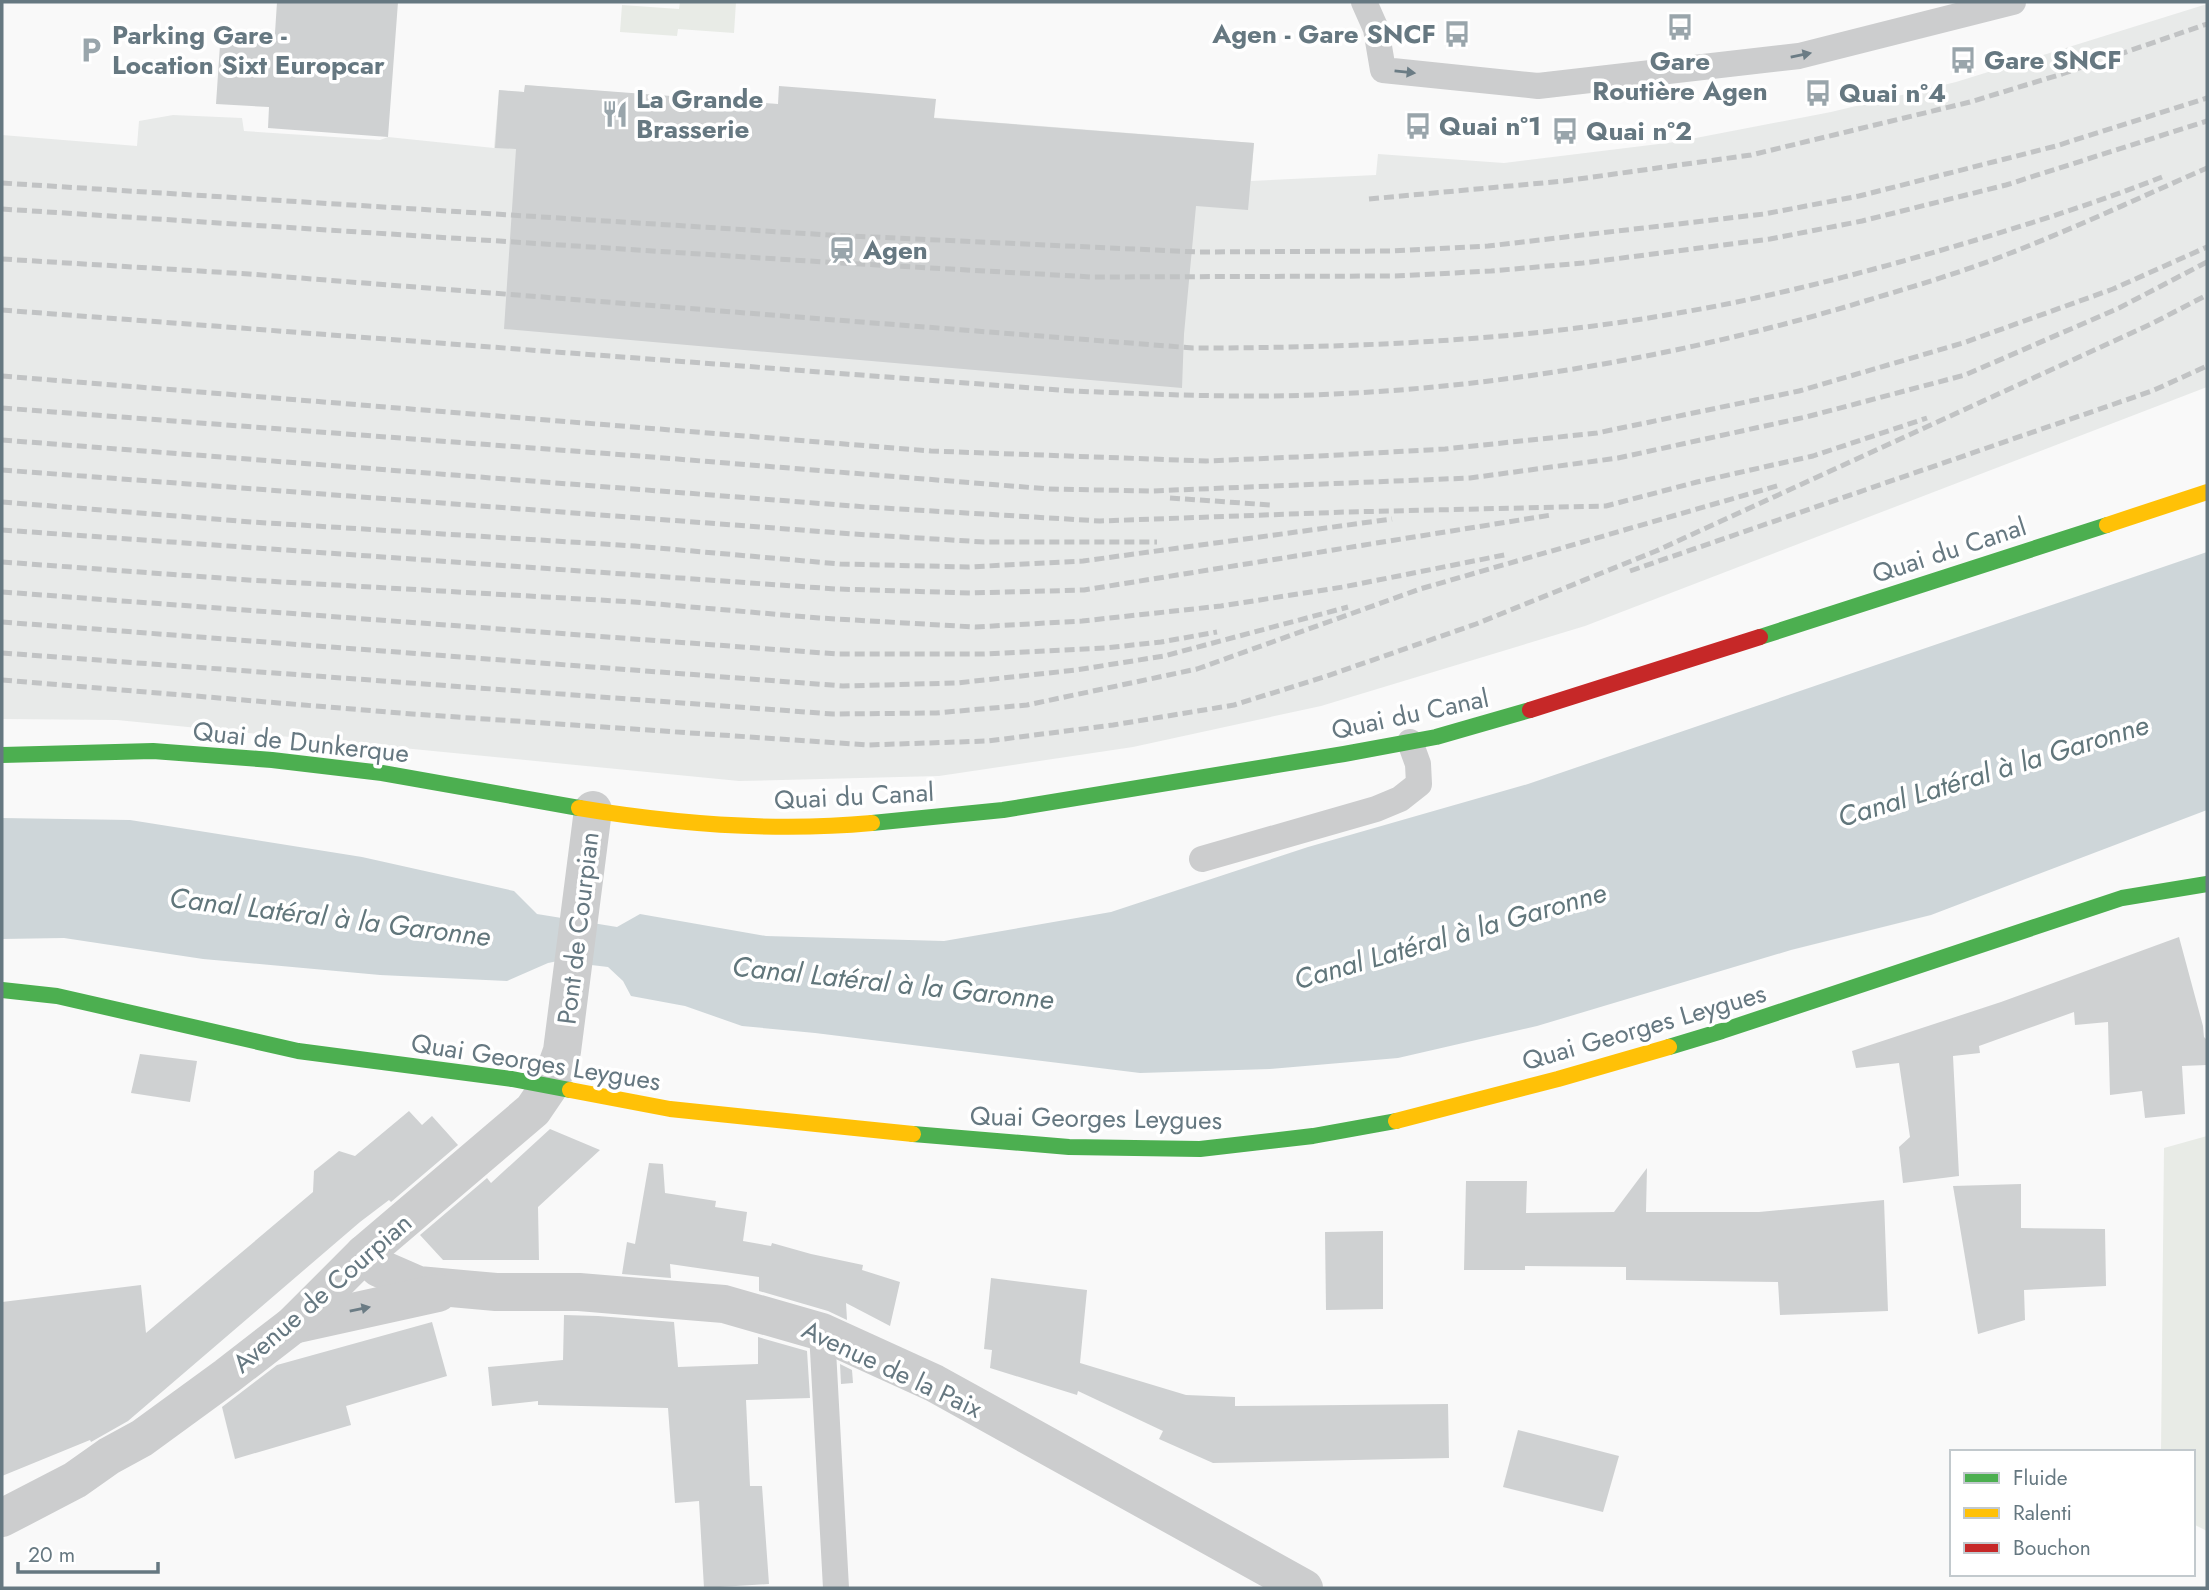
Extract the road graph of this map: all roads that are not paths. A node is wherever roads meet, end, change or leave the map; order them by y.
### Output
1 (1364, 2) edge
2 (1384, 2) edge
3 (2013, 2) edge
4 (2207, 492) edge
5 (1410, 741) junction
6 (2, 755) edge
7 (591, 826) junction
8 (1202, 859) dead end
9 (2207, 884) edge
10 (2, 990) edge
11 (556, 1068) junction
12 (364, 1254) junction
13 (458, 1288) junction
14 (293, 1325) junction
15 (822, 1332) junction
16 (2, 1518) edge
17 (836, 1588) edge
18 (1304, 1588) edge

1 - 2 lane
1 -> 3 lane
4 - 5 street, Quai du Canal
5 - 7 street, Quai du Canal
5 - 8 lane
6 - 7 street, Quai de Dunkerque
7 - 11 street, Pont de Courpian
9 - 11 street, Quai Georges Leygues
10 - 11 street, Quai Georges Leygues
11 - 12 street, Avenue de Courpian
12 - 13 street, Avenue de la Paix
12 - 14 street, Avenue de Courpian
14 -> 13 street
13 - 15 street, Avenue de la Paix
14 - 16 street, Avenue de Courpian
15 - 17 lane
15 - 18 street, Avenue de la Paix

